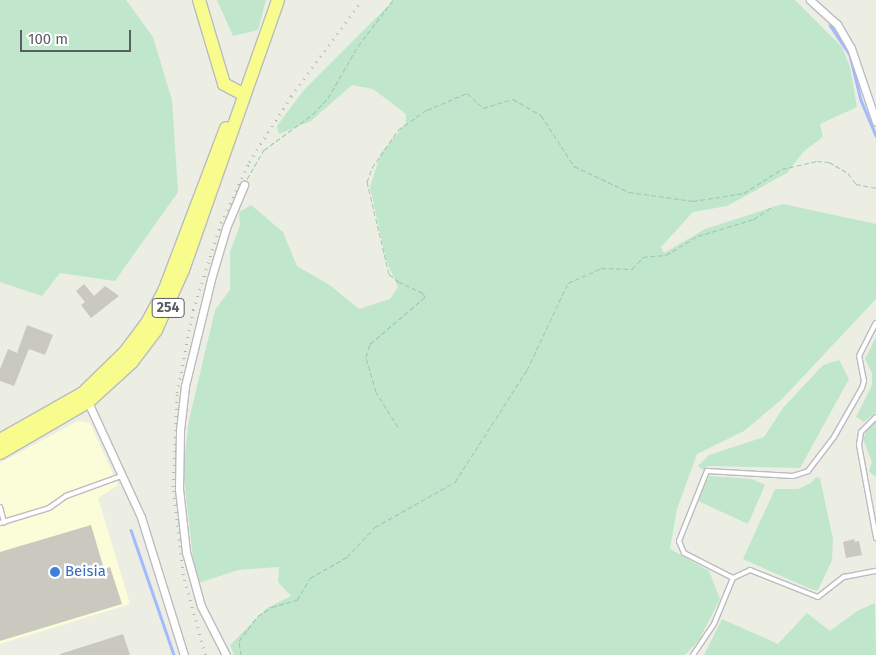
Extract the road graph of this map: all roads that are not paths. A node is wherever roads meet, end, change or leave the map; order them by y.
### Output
1 (199, 0) edge
2 (278, 0) edge
3 (810, 0) edge
4 (243, 94) junction
5 (876, 122) edge
6 (244, 185) road end
7 (876, 323) edge
8 (85, 397) junction
9 (876, 417) edge
10 (0, 440) edge
11 (0, 453) edge
12 (121, 476) junction
13 (0, 508) edge
14 (2, 523) edge
15 (876, 538) edge
16 (876, 571) edge
17 (734, 578) junction
18 (184, 655) edge
19 (226, 655) edge
20 (693, 655) edge

1 - 4 highway
2 - 4 highway, 254
3 - 5 street
4 - 8 highway, 254
6 - 19 street
7 - 17 lane
8 - 10 highway, 254
8 - 11 highway, 254
8 - 12 street
9 - 15 lane
12 - 14 lane
12 - 18 street
13 - 14 lane
16 - 17 lane
17 - 20 lane

